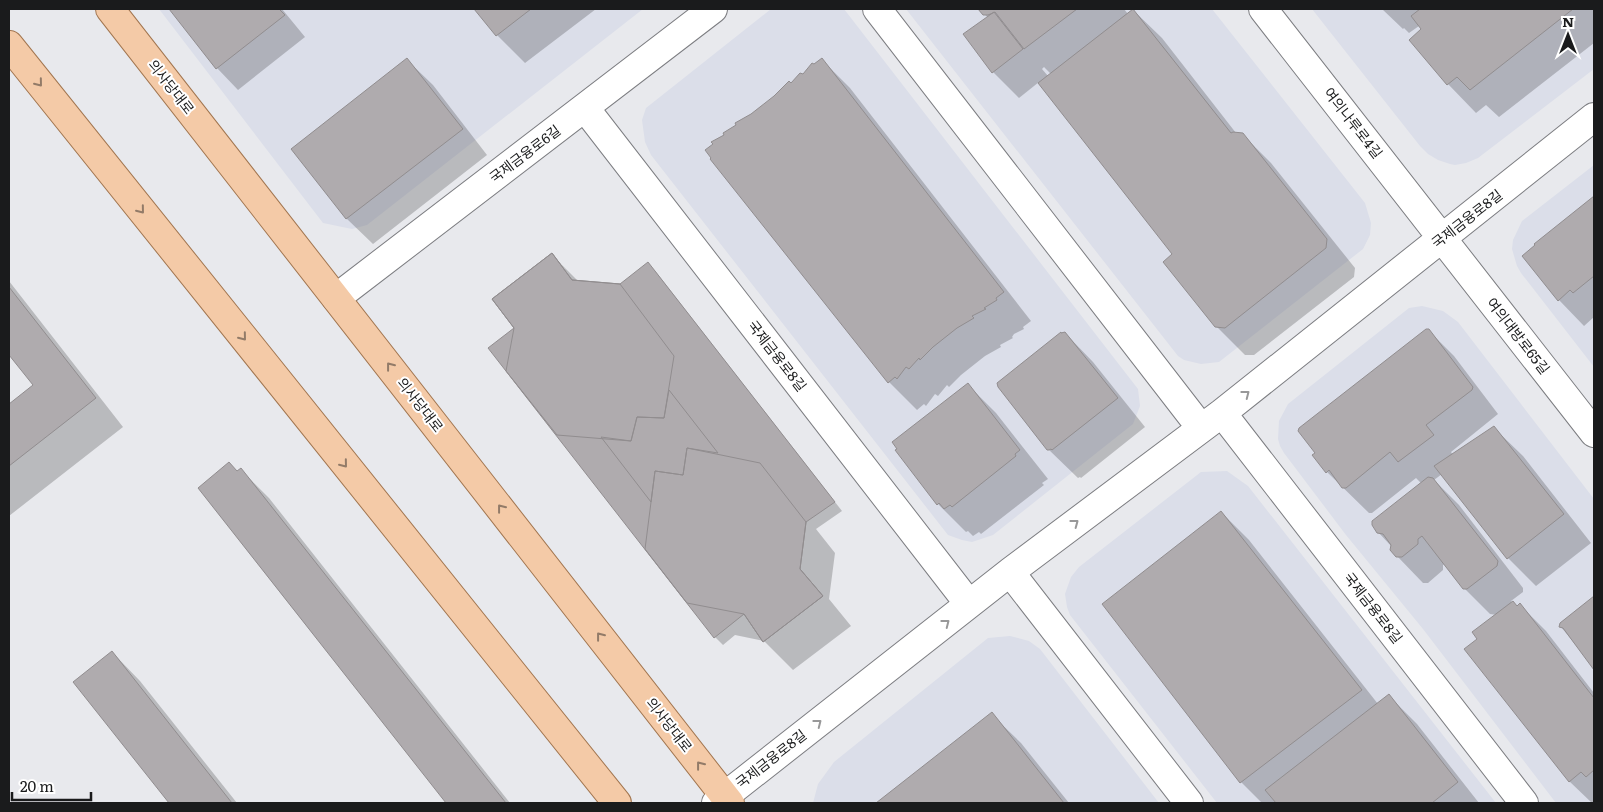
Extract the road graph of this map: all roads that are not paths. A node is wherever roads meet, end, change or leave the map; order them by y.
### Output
1 (110, 9) edge
2 (713, 9) edge
3 (877, 9) edge
4 (1263, 9) edge
5 (9, 46) edge
6 (585, 108) junction
7 (1594, 117) edge
8 (1442, 238) junction
9 (336, 298) junction
10 (1211, 420) junction
11 (1594, 433) edge
12 (1010, 572) junction
13 (969, 604) junction
14 (723, 801) edge
15 (617, 803) edge
16 (1189, 803) edge
17 (1524, 803) edge

1 - 9 main road, 의사당대로
2 - 6 street, 국제금융로6길
3 - 10 street, 국제금융로8길
4 - 8 street, 여의나루로4길
5 -> 15 main road
6 - 9 street, 국제금융로6길
6 - 13 street, 국제금융로8길
7 - 8 street, 국제금융로8길
10 -> 8 street, 국제금융로8길
8 - 11 street, 여의대방로65길
14 -> 9 main road, 의사당대로
12 -> 10 street, 국제금융로8길
10 - 17 street, 국제금융로8길
12 - 13 street, 국제금융로8길
12 - 16 street
14 -> 13 street, 국제금융로8길

